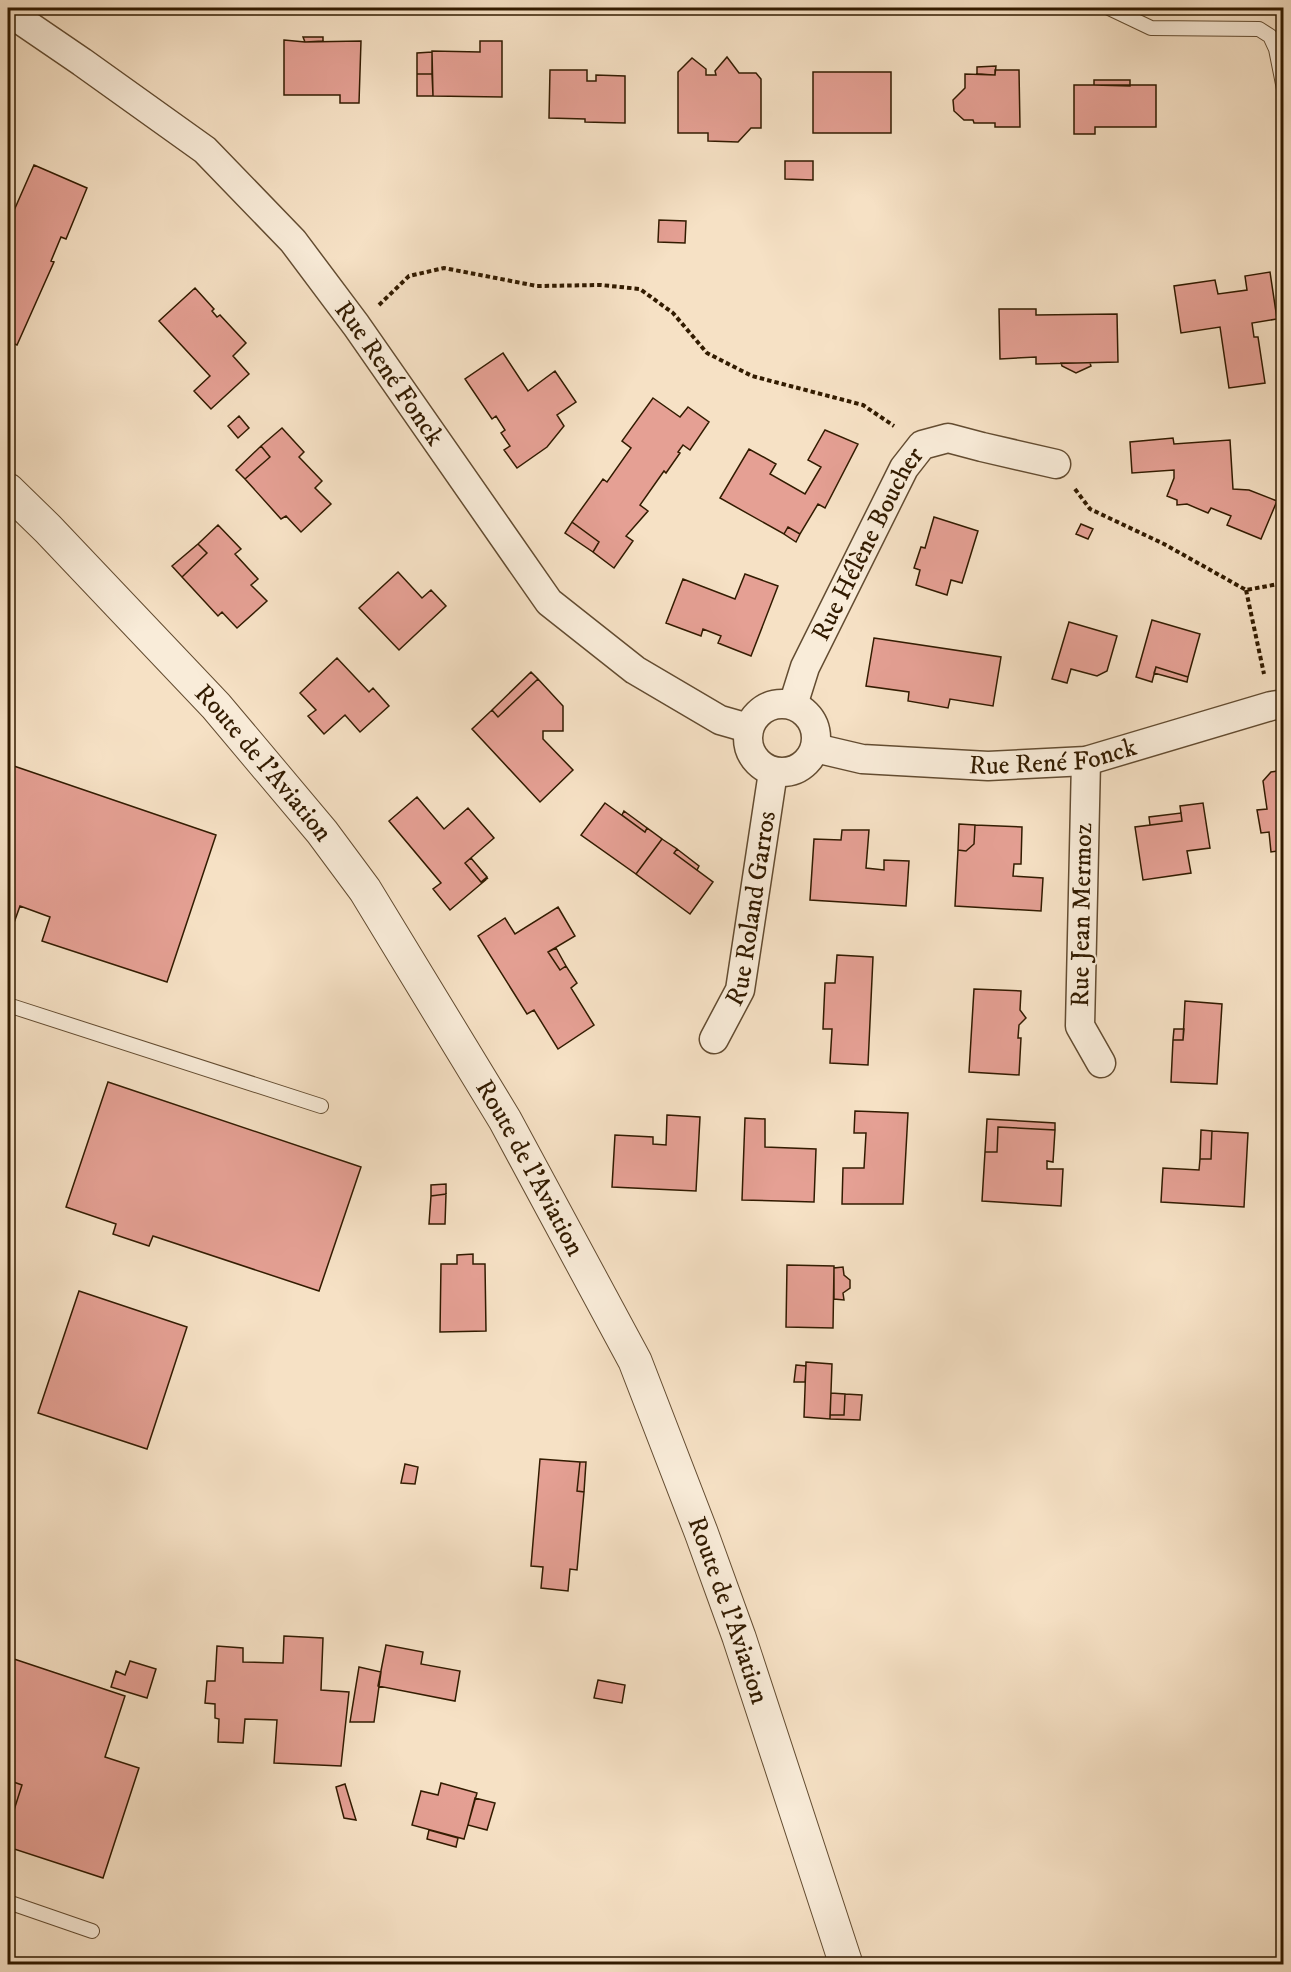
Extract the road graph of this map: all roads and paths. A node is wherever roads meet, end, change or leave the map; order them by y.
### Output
1 (1109, 8) edge
2 (15, 19) edge
3 (1284, 89) edge
4 (356, 325) junction
5 (922, 445) junction
6 (1056, 464) joint
7 (8, 489) edge
8 (1284, 583) edge
9 (1246, 590) junction
10 (794, 705) junction
11 (1277, 705) edge
12 (748, 728) junction
13 (815, 748) junction
14 (1086, 761) junction
15 (773, 772) junction
16 (8, 1005) edge
17 (714, 1039) dead end
18 (1101, 1063) dead end
19 (321, 1106) dead end
20 (8, 1902) edge
21 (92, 1931) dead end
22 (846, 1965) edge

1 - 3 lane
2 - 4 street, Rue René Fonck
4 - 5 path
4 - 12 street, Rue René Fonck
5 - 6 street, Rue Hélène Boucher
5 - 10 street, Rue Hélène Boucher
6 - 9 path
7 - 22 street, Route de l'Aviation
8 - 9 path
9 - 11 path
10 - 12 street
10 - 13 street
11 - 14 street, Rue René Fonck
12 - 15 street
13 - 14 street, Rue René Fonck
13 - 15 street
14 - 18 street, Rue Jean Mermoz
15 - 17 street, Rue Roland Garros
16 - 19 lane
20 - 21 lane

